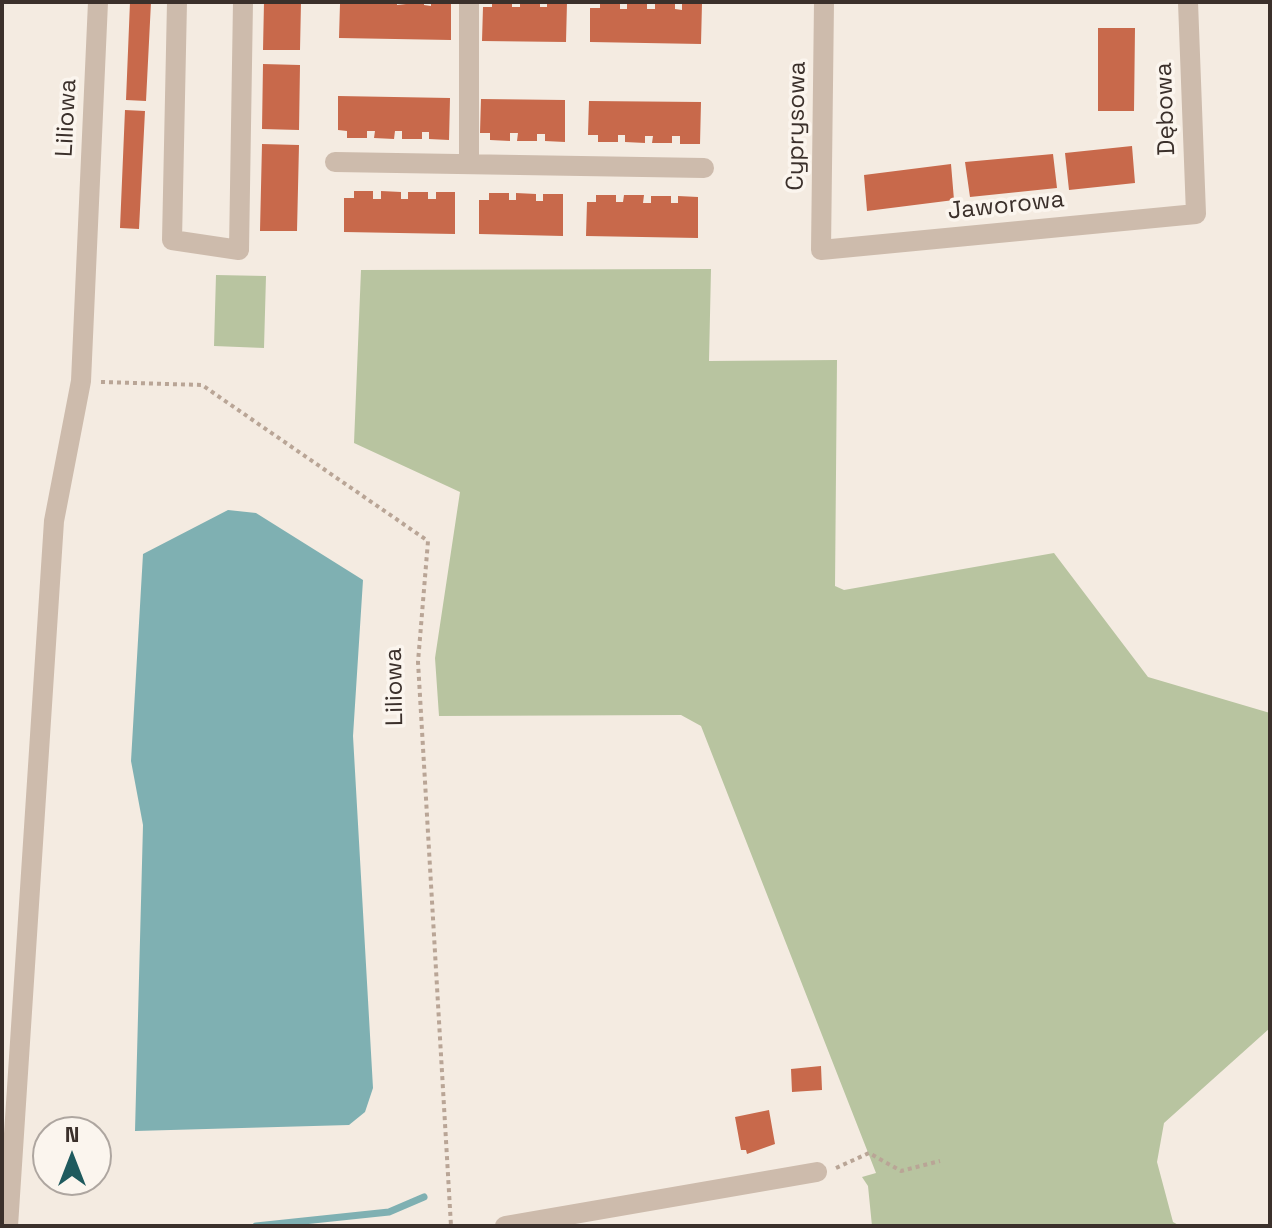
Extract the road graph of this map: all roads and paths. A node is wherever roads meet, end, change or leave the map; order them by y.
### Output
1 (98, 2) edge
2 (177, 2) edge
3 (243, 2) edge
4 (469, 2) edge
5 (824, 2) edge
6 (1188, 2) edge
7 (335, 162) dead end
8 (469, 164) junction
9 (704, 168) dead end
10 (1196, 214) joint
11 (821, 250) joint
12 (81, 381) junction
13 (940, 1161) dead end
14 (817, 1172) joint
15 (8, 1226) edge
16 (451, 1226) edge
17 (505, 1226) edge

1 - 12 street, Liliowa
2 - 3 street
4 - 8 street
5 - 11 street, Cyprysowa
6 - 10 street, Dębowa
7 - 8 street
8 - 9 street
10 - 11 street, Jaworowa
12 - 15 street, Liliowa
12 - 16 path, Liliowa
13 - 14 path
14 - 17 street

